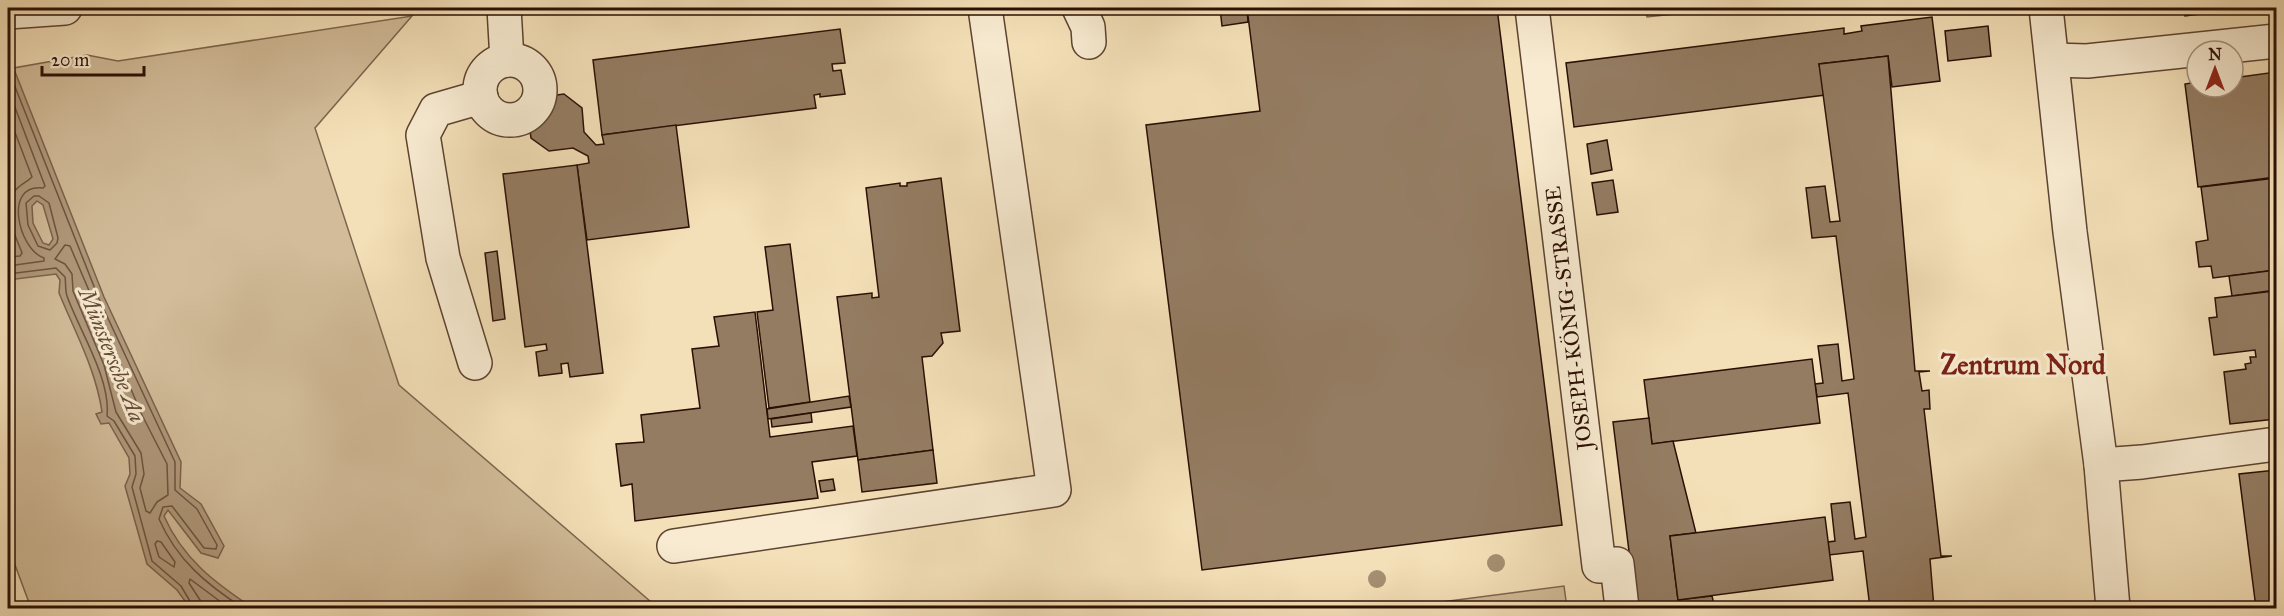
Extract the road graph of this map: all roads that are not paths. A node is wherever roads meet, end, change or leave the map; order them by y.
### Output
1 (59, 8) edge
2 (504, 8) edge
3 (985, 8) edge
4 (1079, 8) edge
5 (1532, 8) edge
6 (2046, 8) edge
7 (8, 12) edge
8 (2277, 41) edge
9 (1089, 42) dead end
10 (507, 60) junction
11 (2052, 60) junction
12 (481, 97) junction
13 (476, 363) dead end
14 (2277, 444) edge
15 (2101, 465) junction
16 (674, 546) dead end
17 (1622, 609) edge
18 (2113, 609) edge

1 - 7 street
2 - 10 street
3 - 16 street
4 - 9 street
5 - 17 street, JOSEPH-KÖNIG-STRASSE
6 - 11 street
8 - 11 street
10 - 12 street
10 - 12 street
11 - 15 street
12 - 13 street
14 - 15 street
15 - 18 street

